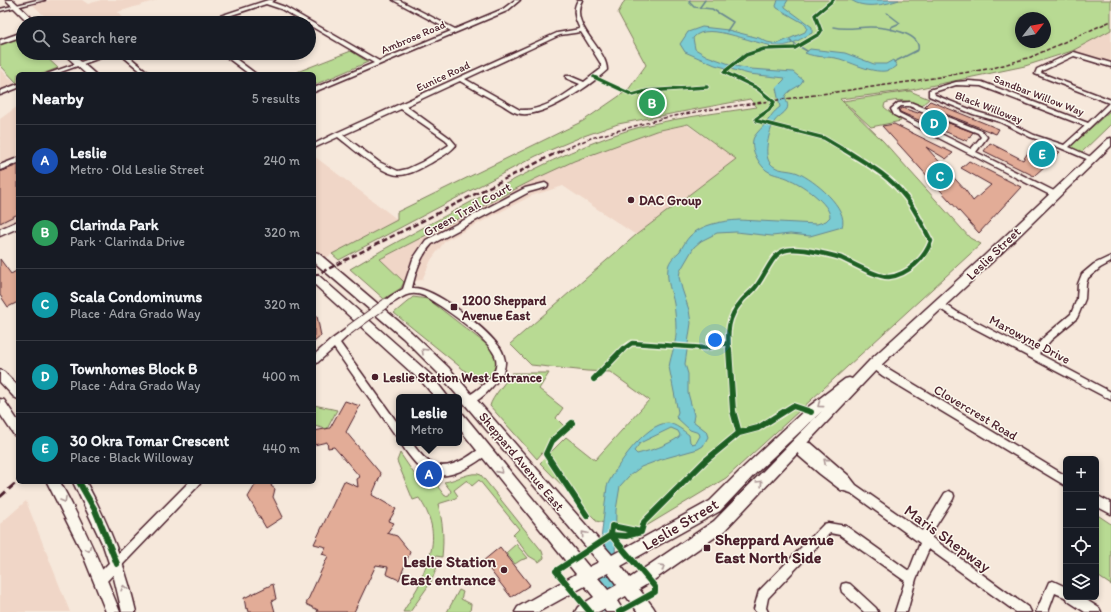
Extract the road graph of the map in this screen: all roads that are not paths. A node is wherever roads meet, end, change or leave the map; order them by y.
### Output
1 (9, 0) edge
2 (43, 0) edge
3 (261, 0) edge
4 (273, 0) edge
5 (395, 0) edge
6 (518, 0) edge
7 (580, 0) edge
8 (267, 2) junction
9 (16, 6) junction
10 (0, 10) edge
11 (26, 16) edge
12 (224, 16) edge
13 (297, 16) edge
14 (316, 27) edge
15 (455, 30) junction
16 (583, 30) junction
17 (16, 36) edge
18 (0, 42) edge
19 (75, 60) edge
20 (89, 60) edge
21 (130, 60) edge
22 (234, 60) edge
23 (79, 63) junction
24 (378, 63) junction
25 (1111, 65) edge
26 (55, 72) edge
27 (89, 72) edge
28 (145, 72) edge
29 (250, 72) edge
30 (568, 77) dead end
31 (460, 79) junction
32 (584, 84) junction
33 (982, 84) joint
34 (16, 87) edge
35 (316, 89) edge
36 (0, 92) edge
37 (1111, 103) edge
38 (401, 106) junction
39 (1089, 125) junction
40 (338, 134) junction
41 (1111, 141) edge
42 (316, 145) edge
43 (1065, 148) junction
44 (972, 152) junction
45 (1091, 159) junction
46 (16, 161) edge
47 (0, 168) edge
48 (545, 185) dead end
49 (1054, 194) junction
50 (16, 225) edge
51 (0, 233) edge
52 (316, 258) edge
53 (1111, 260) edge
54 (316, 280) edge
55 (407, 291) junction
56 (939, 304) junction
57 (334, 342) junction
58 (1032, 355) junction
59 (316, 358) edge
60 (874, 364) junction
61 (0, 375) edge
62 (16, 392) edge
63 (440, 394) edge
64 (1111, 396) edge
65 (470, 400) junction
66 (0, 404) edge
67 (462, 422) edge
68 (16, 428) edge
69 (396, 429) edge
70 (788, 435) junction
71 (799, 444) junction
72 (408, 446) edge
73 (485, 451) junction
74 (1063, 480) edge
75 (54, 484) edge
76 (80, 484) edge
77 (194, 484) edge
78 (949, 496) dead end
79 (1099, 502) edge
80 (1111, 508) edge
81 (926, 542) junction
82 (117, 564) junction
83 (610, 564) junction
84 (587, 576) junction
85 (101, 579) junction
86 (911, 579) junction
87 (628, 587) junction
88 (846, 588) dead end
89 (1063, 591) edge
90 (605, 599) junction
91 (1077, 600) edge
92 (113, 612) edge
93 (130, 612) edge
94 (523, 612) edge
95 (583, 612) edge
96 (616, 612) edge
97 (648, 612) edge
98 (762, 612) edge
99 (872, 612) edge
100 (901, 612) edge
101 (1025, 612) edge
102 (1042, 612) edge
103 (1095, 612) edge

1 - 9 main road
2 - 9 street
3 - 8 street
4 - 8 street
5 - 15 street
6 - 15 street, Ambrose Road
7 - 16 street
8 - 12 street
8 - 13 street
9 - 10 street
9 - 11 main road
14 - 24 street
15 - 24 street, Ambrose Road
16 - 31 street, Eunice Road
16 - 32 street
17 - 18 street
19 - 23 main road
20 - 23 street
21 - 28 street
22 - 29 street
23 - 26 street
23 - 27 main road
24 - 35 street, Ambrose Road
25 - 37 street
30 - 32 street
31 - 32 street
31 - 38 street, Eunice Road
33 - 39 street, Sandbar Willow Way
33 - 43 street, Black Willoway
34 - 36 street
37 - 39 street
38 - 40 street, Eunice Road
38 - 40 street
39 - 43 street
40 - 42 street, Eunice Road
41 - 45 main road, Leslie Street
43 - 45 street, Black Willoway
44 - 44 street
44 - 49 street
45 - 49 main road, Leslie Street
46 - 47 street
48 - 55 street, Green Trail Court
49 - 56 main road, Leslie Street
50 - 51 street
65 -> 52 main road, Sheppard Avenue East
53 - 58 street
54 - 63 main road
55 - 57 street, bridge
55 - 65 street
56 - 58 street, Marowyne Drive
56 - 60 main road, Leslie Street
57 - 59 street
57 - 69 street
58 - 64 street, Marowyne Drive
60 -> 70 main road, Leslie Street
60 - 71 main road, Leslie Street
60 - 74 street, Clovercrest Road
61 - 62 street
83 -> 65 main road, Sheppard Avenue East
66 - 68 street
67 - 73 main road, Sheppard Avenue East
70 - 71 street, Maris Shepway
70 - 83 main road, Leslie Street
71 - 81 street, Maris Shepway
87 -> 71 main road, Leslie Street
72 - 73 street
73 -> 84 main road, Sheppard Avenue East
75 -> 85 street
76 - 82 street
77 - 82 street
78 - 81 street
79 - 80 street
81 - 86 street
81 - 101 street, Maris Shepway
82 - 85 street
93 -> 82 street
83 - 84 main road, Leslie Street
83 - 87 main road, Sheppard Avenue East
84 - 90 main road, Sheppard Avenue East
84 - 94 main road, Leslie Street
85 - 92 street
86 - 98 street
86 - 100 street
87 - 90 main road, Leslie Street
87 - 97 main road, Sheppard Avenue East
88 - 99 street
89 - 102 street
90 - 95 main road, Leslie Street
90 - 96 main road, Sheppard Avenue East
91 - 103 street

